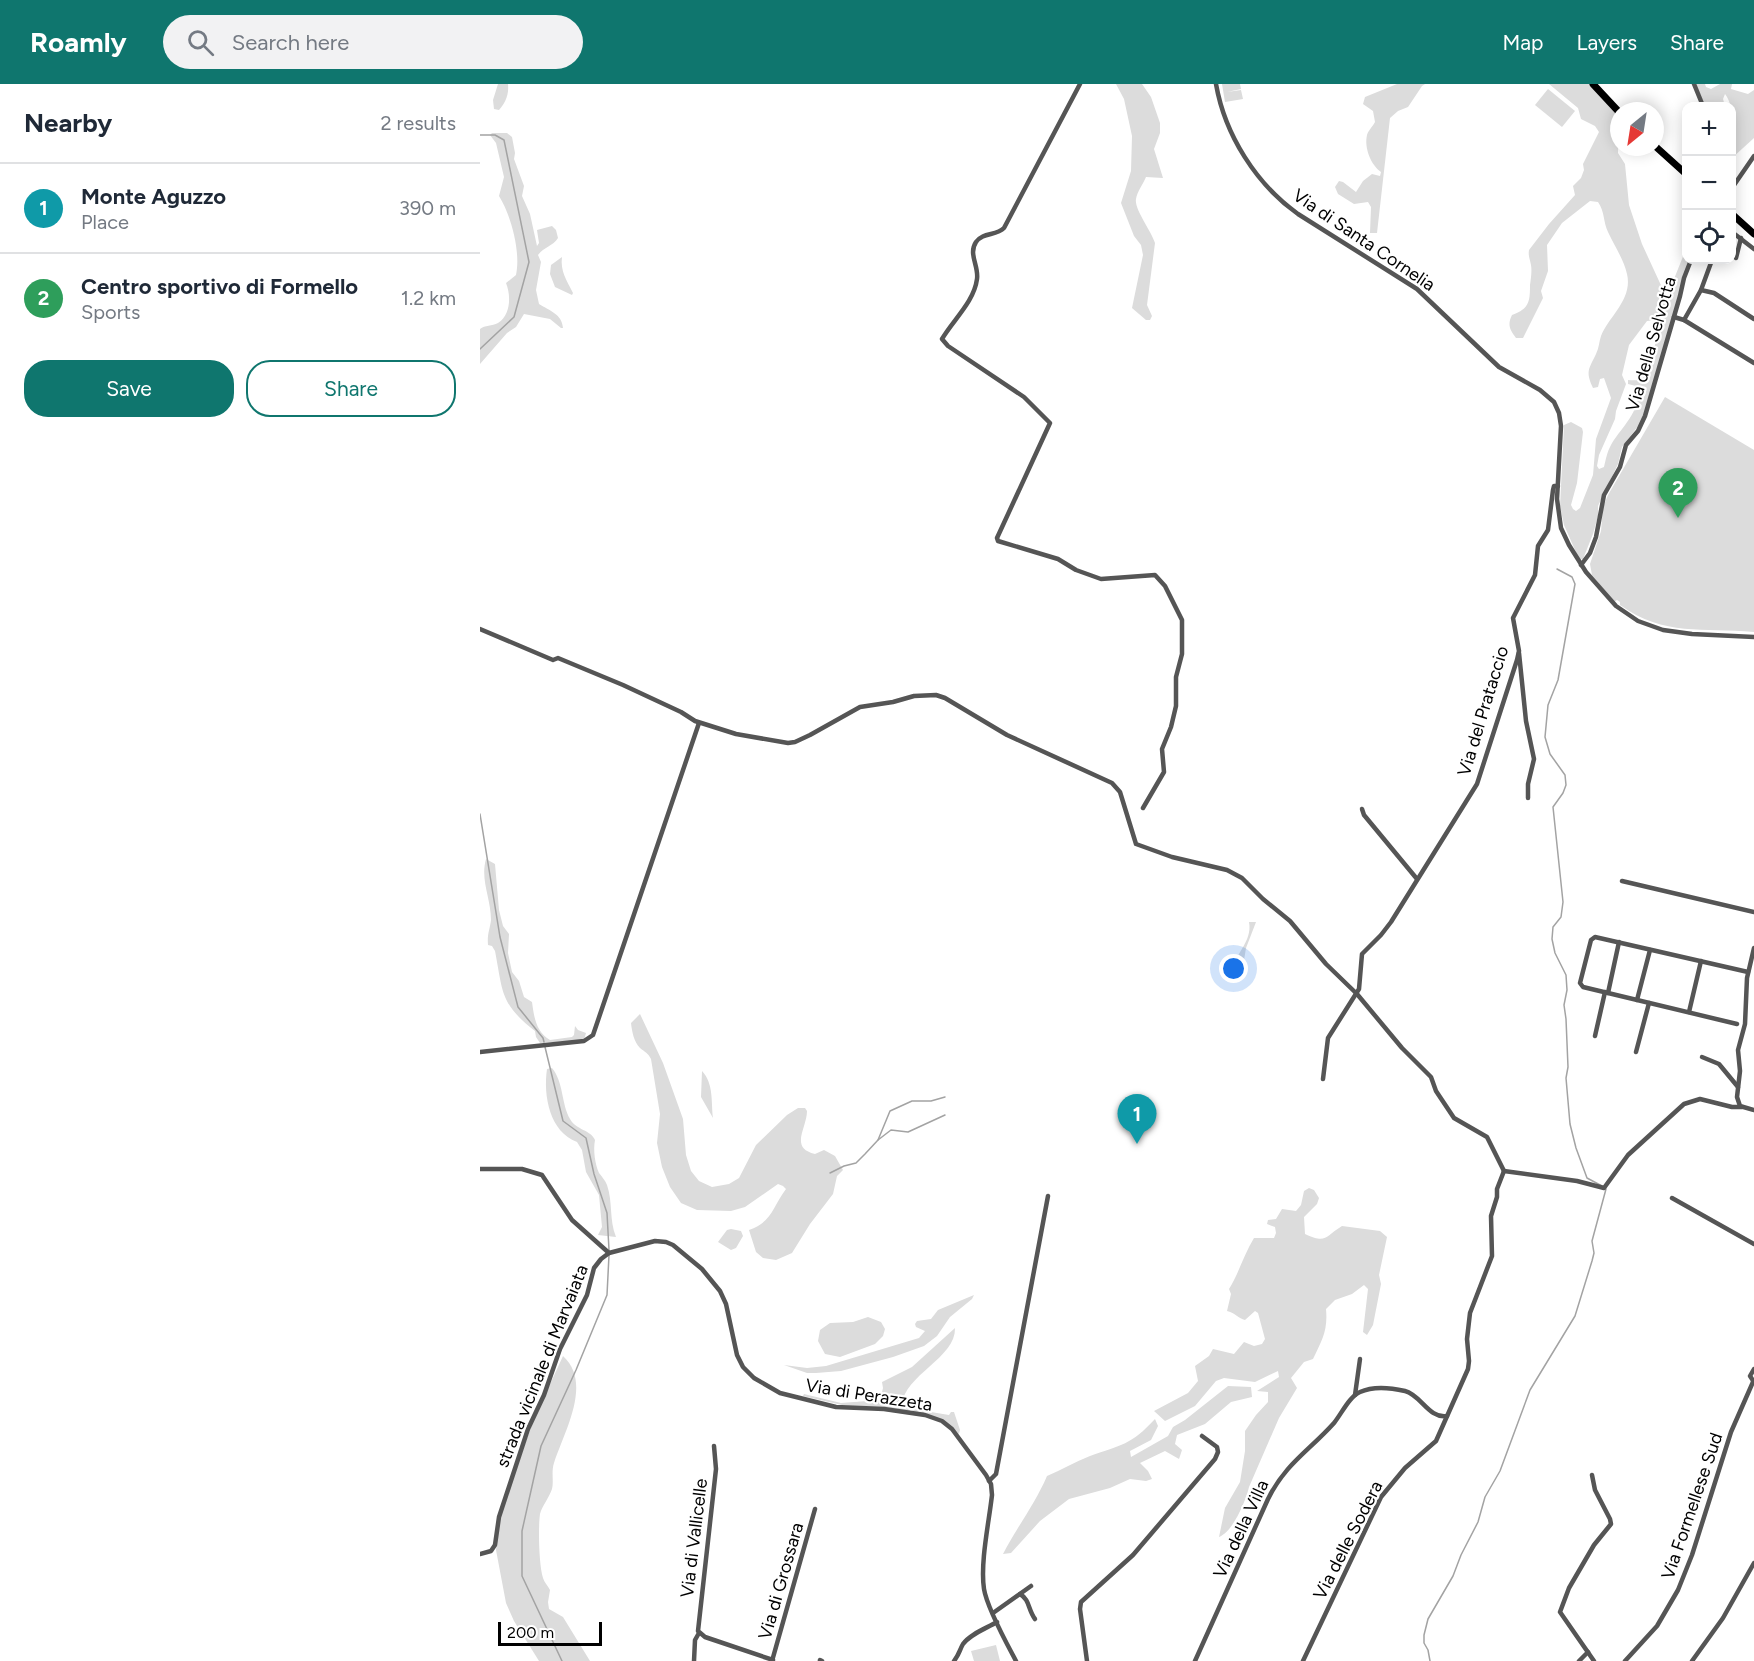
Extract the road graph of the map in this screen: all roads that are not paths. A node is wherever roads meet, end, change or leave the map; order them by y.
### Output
1 (1080, 84) edge
2 (1216, 84) edge
3 (1593, 84) edge
4 (1598, 84) edge
5 (1694, 84) edge
6 (1610, 102) edge
7 (1615, 102) edge
8 (1701, 102) edge
9 (1664, 148) edge
10 (1664, 154) edge
11 (1754, 156) edge
12 (1682, 164) edge
13 (1682, 170) edge
14 (1736, 180) edge
15 (1733, 210) edge
16 (1736, 218) edge
17 (1754, 227) edge
18 (1754, 234) edge
19 (1736, 235) edge
20 (1741, 238) junction
21 (1754, 249) edge
22 (1736, 258) dead end
23 (1689, 264) edge
24 (1711, 264) edge
25 (1701, 290) junction
26 (1674, 317) junction
27 (1754, 319) edge
28 (1684, 320) junction
29 (1754, 363) edge
30 (1558, 486) junction
31 (1581, 565) junction
32 (480, 629) edge
33 (1754, 637) edge
34 (1519, 651) junction
35 (699, 723) junction
36 (1528, 798) dead end
37 (1143, 808) dead end
38 (1362, 809) dead end
39 (1417, 879) junction
40 (1622, 881) dead end
41 (1754, 912) edge
42 (1619, 942) junction
43 (1754, 948) edge
44 (1650, 950) junction
45 (1701, 962) junction
46 (1748, 972) junction
47 (1607, 993) junction
48 (1357, 994) junction
49 (1637, 1000) junction
50 (1649, 1003) junction
51 (1689, 1012) junction
52 (1737, 1024) dead end
53 (1595, 1036) dead end
54 (480, 1052) edge
55 (1636, 1052) dead end
56 (1702, 1057) dead end
57 (1323, 1079) dead end
58 (1738, 1087) junction
59 (1742, 1107) junction
60 (1754, 1110) edge
61 (480, 1169) edge
62 (1504, 1171) junction
63 (1048, 1196) dead end
64 (1672, 1198) dead end
65 (1754, 1244) edge
66 (609, 1253) junction
67 (1360, 1359) dead end
68 (1754, 1370) edge
69 (1754, 1382) edge
70 (1355, 1395) junction
71 (1447, 1416) junction
72 (1202, 1437) dead end
73 (714, 1446) dead end
74 (1592, 1475) dead end
75 (989, 1481) junction
76 (815, 1509) dead end
77 (480, 1554) edge
78 (1754, 1563) edge
79 (1031, 1586) dead end
80 (1020, 1594) junction
81 (993, 1613) junction
82 (1035, 1619) dead end
83 (997, 1622) junction
84 (699, 1633) junction
85 (1588, 1652) junction
86 (772, 1660) edge
87 (694, 1661) edge
88 (954, 1661) edge
89 (1016, 1661) edge
90 (1087, 1661) edge
91 (1195, 1661) edge
92 (1304, 1661) edge
93 (1579, 1661) edge
94 (1594, 1661) edge
95 (1625, 1661) edge
96 (1692, 1661) edge

1 - 37 street
2 - 30 street, Via di Santa Cornelia
3 - 6 highway
4 - 7 highway
5 - 8 street
9 - 12 highway
10 - 13 highway
11 - 14 street
15 - 17 highway
16 - 18 highway
19 - 20 street
20 - 21 street
20 - 22 street
23 - 26 street, Via della Selvotta
24 - 25 street
25 - 27 street
25 - 28 street
26 - 28 street
26 - 31 street, Via della Selvotta
28 - 29 street
30 - 31 street
30 - 34 street, Via del Prataccio
31 - 33 street
32 - 35 street
34 - 36 street
34 - 39 street, Via del Prataccio
35 - 48 street
35 - 54 street
38 - 39 street
39 - 48 street, Via del Prataccio
40 - 41 street
42 - 44 street
42 - 47 street
42 - 47 street
43 - 46 street
44 - 45 street
44 - 49 street
45 - 46 street
45 - 51 street
46 - 58 street
47 - 49 street
47 - 53 street
48 - 57 street
48 - 62 street
49 - 50 street
50 - 51 street
50 - 55 street
51 - 52 street
56 - 58 street
58 - 59 street
59 - 60 street
59 - 62 street
61 - 66 street
62 - 71 street, Via delle Sodera
63 - 75 street
64 - 65 street
66 - 75 street, Via di Perazzeta
66 - 77 street, strada vicinale di Marvaiata
67 - 70 street, Via della Villa
68 - 69 street, Via Formellese Sud
69 - 95 street, Via Formellese Sud
70 - 71 street
70 - 91 street, Via della Villa
71 - 92 street, Via delle Sodera
72 - 90 street
73 - 84 street, Via di Vallicelle
74 - 85 street
75 - 81 street
76 - 86 street, Via di Grossara
78 - 96 street
79 - 80 street
80 - 81 street
80 - 82 street
81 - 83 street
83 - 88 street
83 - 89 street
84 - 86 street
84 - 87 street, Via di Vallicelle
85 - 93 street
85 - 94 street

